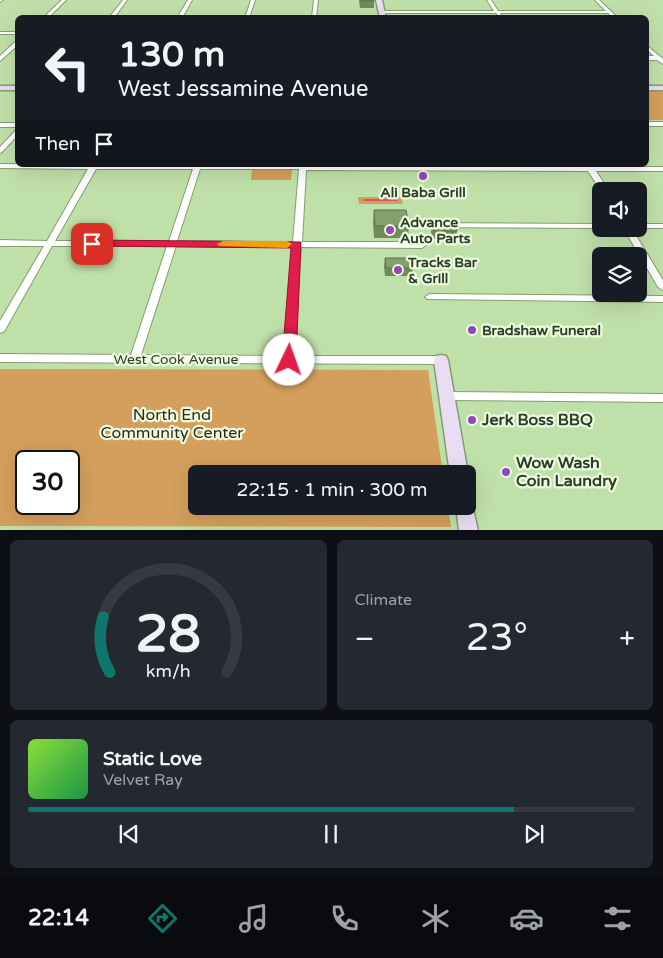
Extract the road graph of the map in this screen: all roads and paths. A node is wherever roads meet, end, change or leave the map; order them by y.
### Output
1 (64, 0) edge
2 (125, 0) edge
3 (190, 0) edge
4 (253, 0) edge
5 (316, 0) edge
6 (379, 0) edge
7 (489, 0) edge
8 (597, 0) edge
9 (497, 12) junction
10 (610, 12) junction
11 (47, 15) edge
12 (113, 15) edge
13 (181, 15) edge
14 (248, 15) edge
15 (314, 15) edge
16 (382, 15) edge
17 (498, 15) edge
18 (613, 15) edge
19 (0, 33) edge
20 (15, 33) edge
21 (15, 45) edge
22 (649, 49) edge
23 (0, 59) edge
24 (661, 60) edge
25 (0, 88) edge
26 (15, 88) edge
27 (649, 88) edge
28 (663, 88) edge
29 (649, 124) edge
30 (663, 124) edge
31 (0, 125) edge
32 (15, 125) edge
33 (15, 134) edge
34 (0, 151) edge
35 (0, 166) edge
36 (15, 166) edge
37 (92, 167) edge
38 (198, 167) edge
39 (303, 167) joint
40 (590, 167) edge
41 (663, 169) edge
42 (599, 182) edge
43 (418, 225) dead end
44 (592, 226) edge
45 (647, 226) edge
46 (663, 226) edge
47 (633, 237) edge
48 (0, 243) edge
49 (48, 244) junction
50 (173, 244) junction
51 (297, 244) junction
52 (422, 245) dead end
53 (663, 287) edge
54 (430, 297) dead end
55 (663, 299) edge
56 (0, 330) edge
57 (0, 358) edge
58 (135, 359) junction
59 (289, 360) junction
60 (441, 360) joint
61 (446, 396) junction
62 (663, 398) edge
63 (458, 465) edge
64 (466, 515) edge
65 (469, 530) edge

1 - 11 street
2 - 12 street
3 - 13 street
4 - 14 street
5 - 15 street
6 - 16 main road
7 - 9 street
8 - 10 street
9 - 10 street
9 - 16 street
9 - 17 street
10 - 18 street
19 - 20 street
21 - 23 street
22 - 24 street
25 - 26 main road
27 - 28 main road
29 - 30 street
31 - 32 street
33 - 34 street
35 - 36 street
37 - 49 street
38 - 50 street
39 - 40 street
39 - 51 street
40 - 41 street
40 - 42 street
43 - 44 street
45 - 46 street
47 - 53 street
48 - 49 street
49 - 50 street
49 - 56 street
50 - 51 street
50 - 58 street
51 - 52 street
51 - 59 street
54 - 55 street
57 - 58 street, West Cook Avenue
58 - 59 street, West Cook Avenue
59 - 60 street, West Cook Avenue
60 - 61 main road
61 - 62 street
61 - 63 main road
64 - 65 main road

